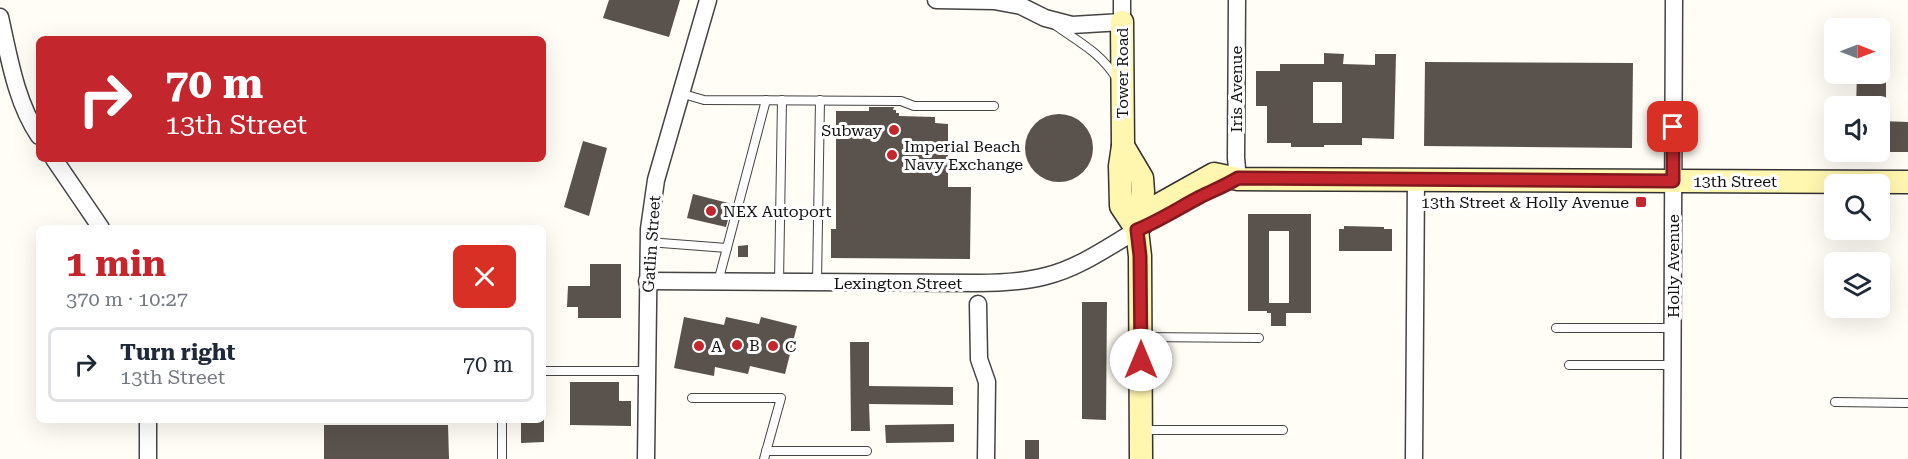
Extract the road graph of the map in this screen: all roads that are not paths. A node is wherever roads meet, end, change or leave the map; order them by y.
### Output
1 (708, 0) edge
2 (936, 0) edge
3 (1237, 0) edge
4 (1674, 0) edge
5 (1122, 11) edge
6 (0, 17) edge
7 (1045, 18) junction
8 (1123, 88) junction
9 (681, 93) junction
10 (766, 100) junction
11 (782, 100) junction
12 (819, 100) junction
13 (994, 106) dead end
14 (36, 132) edge
15 (56, 162) edge
16 (1133, 174) junction
17 (1214, 174) junction
18 (1238, 178) junction
19 (1416, 179) junction
20 (1673, 181) junction
21 (1908, 182) edge
22 (99, 225) edge
23 (1137, 230) junction
24 (648, 242) junction
25 (727, 248) junction
26 (647, 281) junction
27 (718, 282) junction
28 (779, 282) junction
29 (817, 282) junction
30 (978, 304) dead end
31 (1556, 328) dead end
32 (1673, 328) junction
33 (1141, 337) junction
34 (1259, 338) dead end
35 (1569, 365) dead end
36 (1672, 365) junction
37 (546, 371) edge
38 (646, 371) junction
39 (692, 398) dead end
40 (1835, 402) dead end
41 (1908, 403) edge
42 (148, 423) edge
43 (502, 423) edge
44 (1141, 430) junction
45 (1283, 430) dead end
46 (867, 451) dead end
47 (765, 455) edge
48 (148, 459) edge
49 (502, 459) edge
50 (646, 459) edge
51 (986, 459) edge
52 (1141, 459) edge
53 (1414, 459) edge
54 (1672, 459) edge

1 - 9 street, Gatlin Street
2 - 7 street
3 - 18 street, Iris Avenue
4 - 20 street, Holly Avenue
5 - 7 street
5 - 8 main road, Tower Road
6 - 14 street
7 - 8 lane
8 - 16 main road, Tower Road
9 - 10 lane
9 - 24 street, Gatlin Street
10 - 11 lane
10 - 25 lane
11 - 12 lane
11 - 28 lane
12 - 13 lane
12 - 29 lane
15 - 22 street
16 - 17 main road, 13th Street
16 - 23 main road, Tower Road
17 - 18 main road, 13th Street
17 - 23 main road
18 - 19 main road, 13th Street
18 - 23 main road, 13th Street
19 - 20 main road, 13th Street
19 - 53 street
20 - 21 main road, 13th Street
20 - 32 street, Holly Avenue
23 - 29 street, Lexington Street
23 - 33 main road
24 - 25 lane
24 - 26 street, Gatlin Street
25 - 27 lane
26 - 27 street, Lexington Street
26 - 38 street, Gatlin Street
27 - 28 street, Lexington Street
28 - 29 street, Lexington Street
30 - 51 street
31 - 32 lane
32 - 36 street, Holly Avenue
33 - 34 lane
33 - 44 main road
35 - 36 lane
36 - 54 street, Holly Avenue
37 - 38 lane
38 - 50 street, Gatlin Street
39 - 47 lane
40 - 41 lane
42 - 48 street
43 - 49 lane
44 - 45 lane
44 - 52 main road
46 - 47 lane

